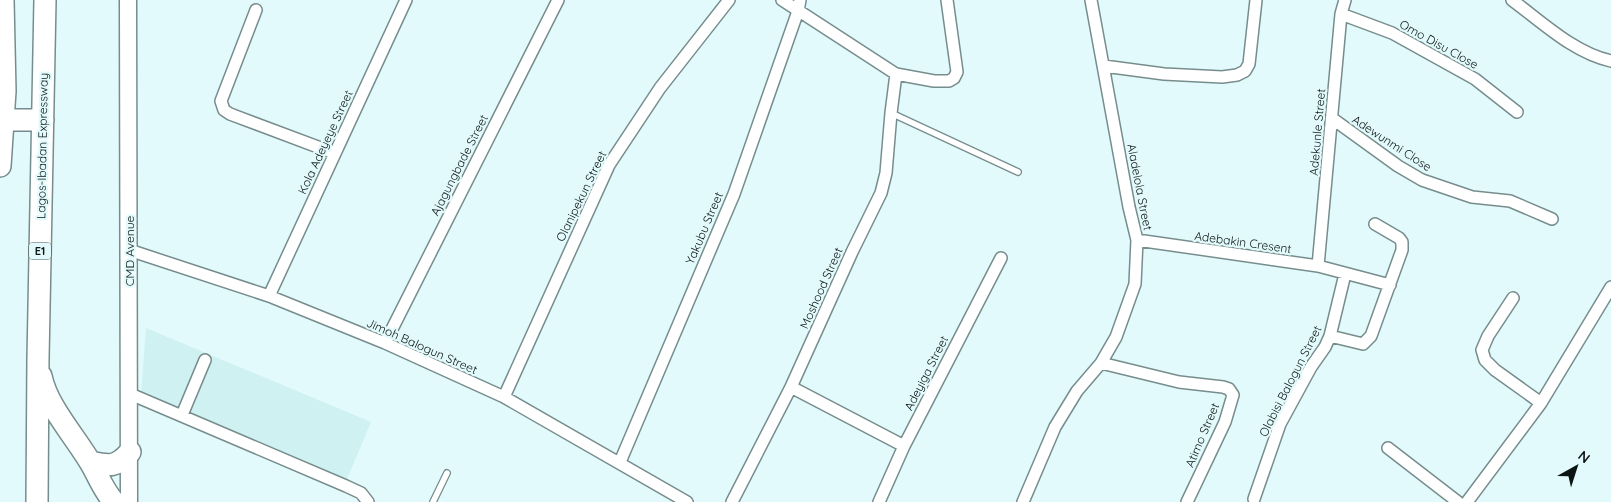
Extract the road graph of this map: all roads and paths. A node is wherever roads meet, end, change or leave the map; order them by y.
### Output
1 (45, 0) edge
2 (128, 0) edge
3 (406, 0) edge
4 (558, 0) edge
5 (729, 0) edge
6 (782, 0) edge
7 (947, 0) edge
8 (1091, 0) edge
9 (1256, 0) edge
10 (1345, 0) edge
11 (1512, 0) edge
12 (799, 5) edge
13 (256, 10) dead end
14 (2, 11) edge
15 (1341, 14) junction
16 (1611, 61) edge
17 (1104, 66) junction
18 (896, 74) junction
19 (1517, 112) dead end
20 (891, 113) junction
21 (1333, 119) junction
22 (43, 120) junction
23 (2, 135) edge
24 (334, 153) junction
25 (0, 166) edge
26 (1018, 172) dead end
27 (1552, 219) dead end
28 (1375, 224) dead end
29 (1137, 240) junction
30 (129, 250) junction
31 (1001, 258) dead end
32 (1318, 266) junction
33 (1344, 274) junction
34 (1390, 285) junction
35 (1609, 292) edge
36 (269, 296) junction
37 (1513, 298) dead end
38 (1330, 336) junction
39 (385, 343) junction
40 (38, 359) junction
41 (205, 360) dead end
42 (1101, 362) junction
43 (791, 388) junction
44 (128, 393) junction
45 (504, 397) junction
46 (1542, 402) junction
47 (182, 415) junction
48 (904, 446) junction
49 (1388, 448) dead end
50 (130, 452) junction
51 (90, 462) junction
52 (620, 462) junction
53 (447, 473) dead end
54 (1254, 498) dead end
55 (37, 502) edge
56 (114, 502) edge
57 (129, 502) edge
58 (370, 502) edge
59 (433, 502) edge
60 (687, 502) edge
61 (732, 502) edge
62 (879, 502) edge
63 (1023, 502) edge
64 (1187, 502) edge
65 (1458, 502) edge
66 (1467, 502) edge

1 - 22 highway, Lagos-Ibadan Expressway / E1
2 - 30 street, CMD Avenue
3 - 24 street, Kola Adeyeye Street
4 - 39 street, Ajagungbade Street
5 - 45 street, Olanipekun Street
6 - 12 street
7 - 18 street
8 - 17 street, Aladelola Street
9 - 17 street
10 - 15 street, Adekunle Street
11 - 16 street
12 - 18 street
12 - 52 street, Yakubu Street
13 - 24 street
14 - 23 highway
15 - 19 street, Omo Disu Close
15 - 21 street, Adekunle Street
17 - 29 street, Aladelola Street
18 - 20 street, Moshood Street
20 - 26 lane
20 - 43 street, Moshood Street
21 - 27 street, Adewunmi Close
21 - 32 street, Adekunle Street
22 - 23 highway
22 - 40 highway, Lagos-Ibadan Expressway / E1
23 - 25 highway
24 - 36 street, Kola Adeyeye Street
28 - 34 street
29 - 32 street, Adebakin Cresent
29 - 42 street, Aladelola Street
30 - 36 street, Jimoh Balogun Street
30 - 44 street, CMD Avenue
31 - 48 street, Adeyiga Street
32 - 33 street, Adebakin Cresent
33 - 34 street, Adebakin Cresent
33 - 38 street, Olabisi Balogun Street
34 - 38 street
35 - 46 street
36 - 39 street, Jimoh Balogun Street
37 - 46 street
38 - 54 street, Olabisi Balogun Street
39 - 45 street, Jimoh Balogun Street
40 - 51 highway
40 - 55 highway, Lagos-Ibadan Expressway / E1
41 - 47 street
42 - 63 street, Aladelola Street
42 - 64 street, Atimo Street
43 - 48 street
43 - 61 street, Moshood Street
44 - 47 street
44 - 50 street, CMD Avenue
45 - 52 street, Jimoh Balogun Street
46 - 66 street
47 - 58 street
48 - 62 street, Adeyiga Street
49 - 65 street
50 - 51 highway
50 - 57 street, CMD Avenue
51 - 56 highway
52 - 60 street, Jimoh Balogun Street
53 - 59 lane

